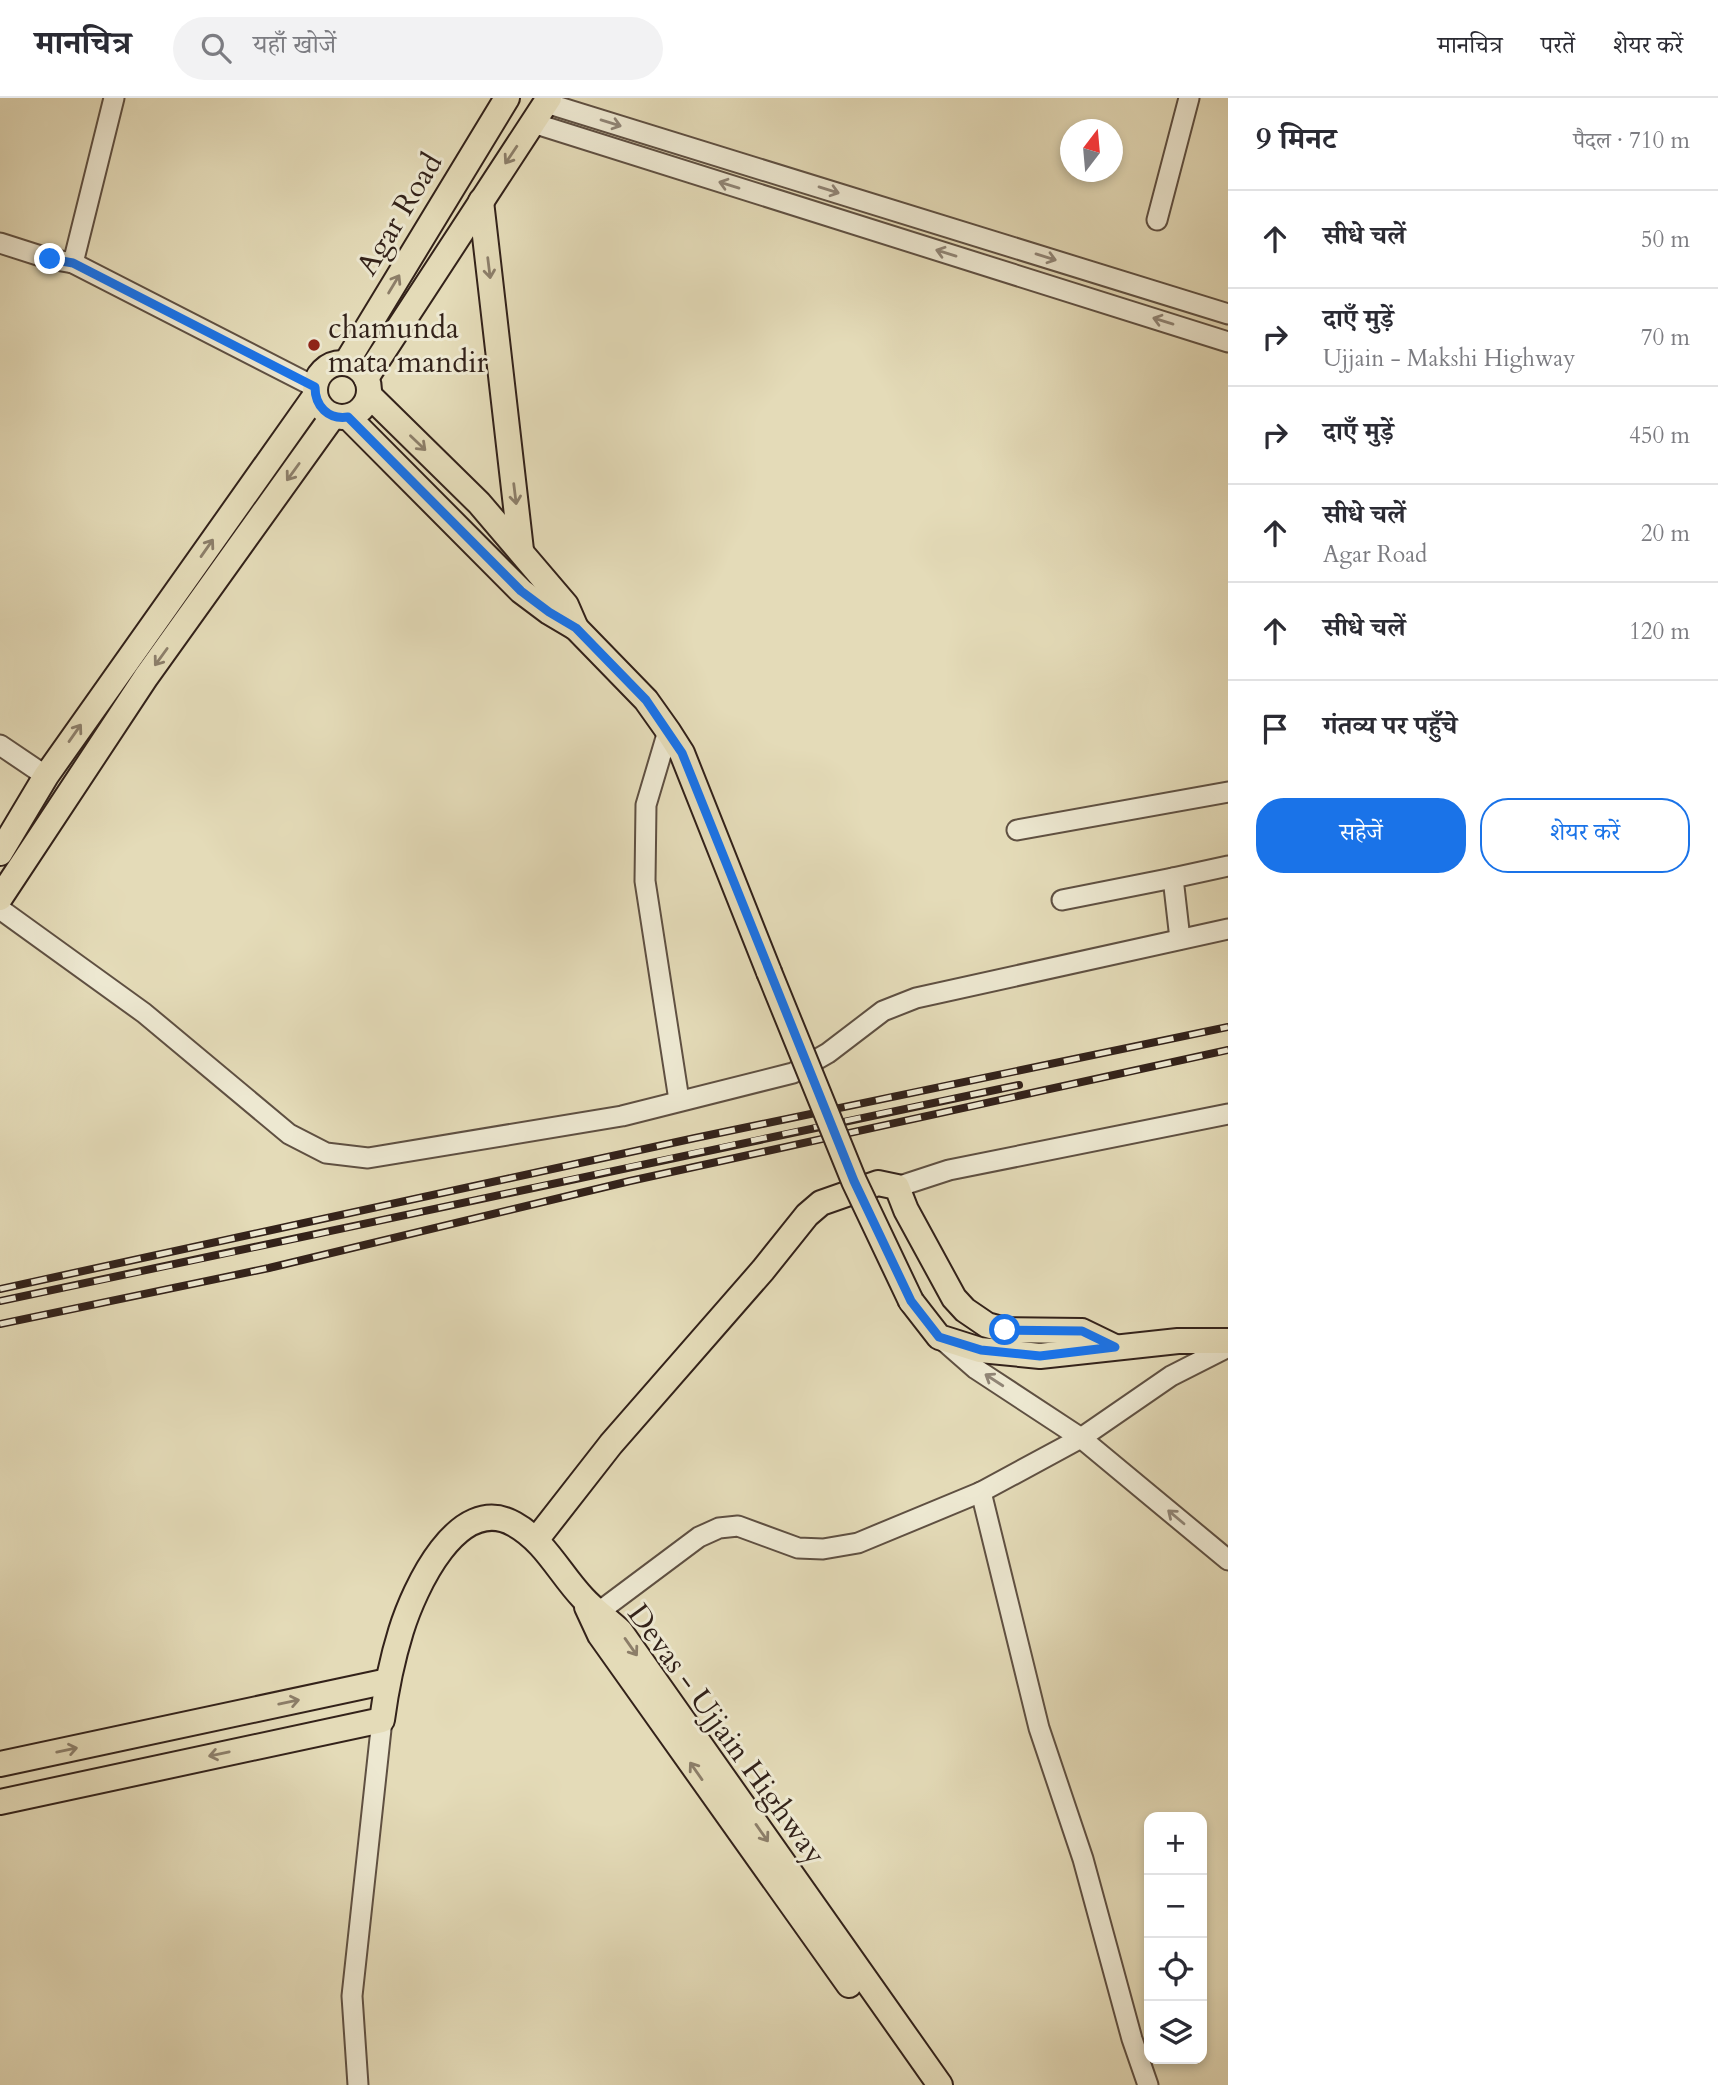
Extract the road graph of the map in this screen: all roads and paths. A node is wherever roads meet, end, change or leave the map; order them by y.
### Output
1 (114, 98) edge
2 (507, 98) edge
3 (1189, 98) edge
4 (543, 108) edge
5 (481, 201) junction
6 (892, 210) junction
7 (1157, 220) dead end
8 (886, 234) junction
9 (0, 243) edge
10 (73, 263) junction
11 (1106, 276) junction
12 (1101, 302) junction
13 (1228, 314) edge
14 (1228, 342) edge
15 (346, 363) junction
16 (368, 386) junction
17 (315, 391) junction
18 (340, 417) junction
19 (521, 550) junction
20 (576, 628) junction
21 (668, 730) junction
22 (0, 746) edge
23 (46, 776) junction
24 (1228, 792) edge
25 (1017, 830) dead end
26 (2, 846) edge
27 (28, 856) junction
28 (1228, 866) edge
29 (1173, 878) junction
30 (0, 898) edge
31 (1062, 900) dead end
32 (0, 909) edge
33 (1228, 929) edge
34 (1180, 939) junction
35 (679, 1100) junction
36 (1228, 1114) edge
37 (897, 1187) junction
38 (939, 1337) junction
39 (1228, 1341) edge
40 (1115, 1347) junction
41 (1228, 1347) edge
42 (1081, 1438) junction
43 (981, 1492) junction
44 (536, 1540) junction
45 (1228, 1560) edge
46 (591, 1609) junction
47 (388, 1681) junction
48 (382, 1720) junction
49 (0, 1764) edge
50 (0, 1802) edge
51 (358, 2085) edge
52 (921, 2085) edge
53 (940, 2085) edge
54 (1148, 2085) edge

1 - 10 street
15 -> 2 main road, Agar Road
3 - 7 street
4 -> 5 main road
4 -> 6 street
8 -> 4 street
5 - 16 main road
5 -> 19 main road
6 - 8 street
6 -> 11 street
12 -> 8 street
9 - 10 street
10 - 17 street
11 - 12 street
11 - 13 street
14 -> 12 street
15 - 16 main road
15 - 17 main road, Agar Road
16 - 18 main road
16 -> 19 main road
17 - 18 main road
23 -> 17 main road, Agar Road
18 - 20 main road
18 -> 27 main road
19 - 20 main road
20 - 21 main road
21 - 35 street
21 - 38 main road, bridge
22 - 23 street
23 - 26 main road, Agar Road
24 - 25 street
26 - 27 street
27 - 30 main road
28 - 29 street
29 - 31 street
29 - 34 street
32 - 35 street
33 - 34 street
34 - 35 street
36 - 37 street
37 - 40 main road
37 - 44 main road
38 - 40 main road
42 -> 38 street
39 - 40 main road
41 - 42 street
42 - 43 street
45 -> 42 street
43 - 46 street
43 - 54 street
44 - 46 main road
44 - 47 main road
52 -> 46 main road, Devas - Ujjain Highway
46 -> 53 main road, Devas - Ujjain Highway
47 - 48 main road
49 -> 47 main road
48 -> 50 main road
48 - 51 street

